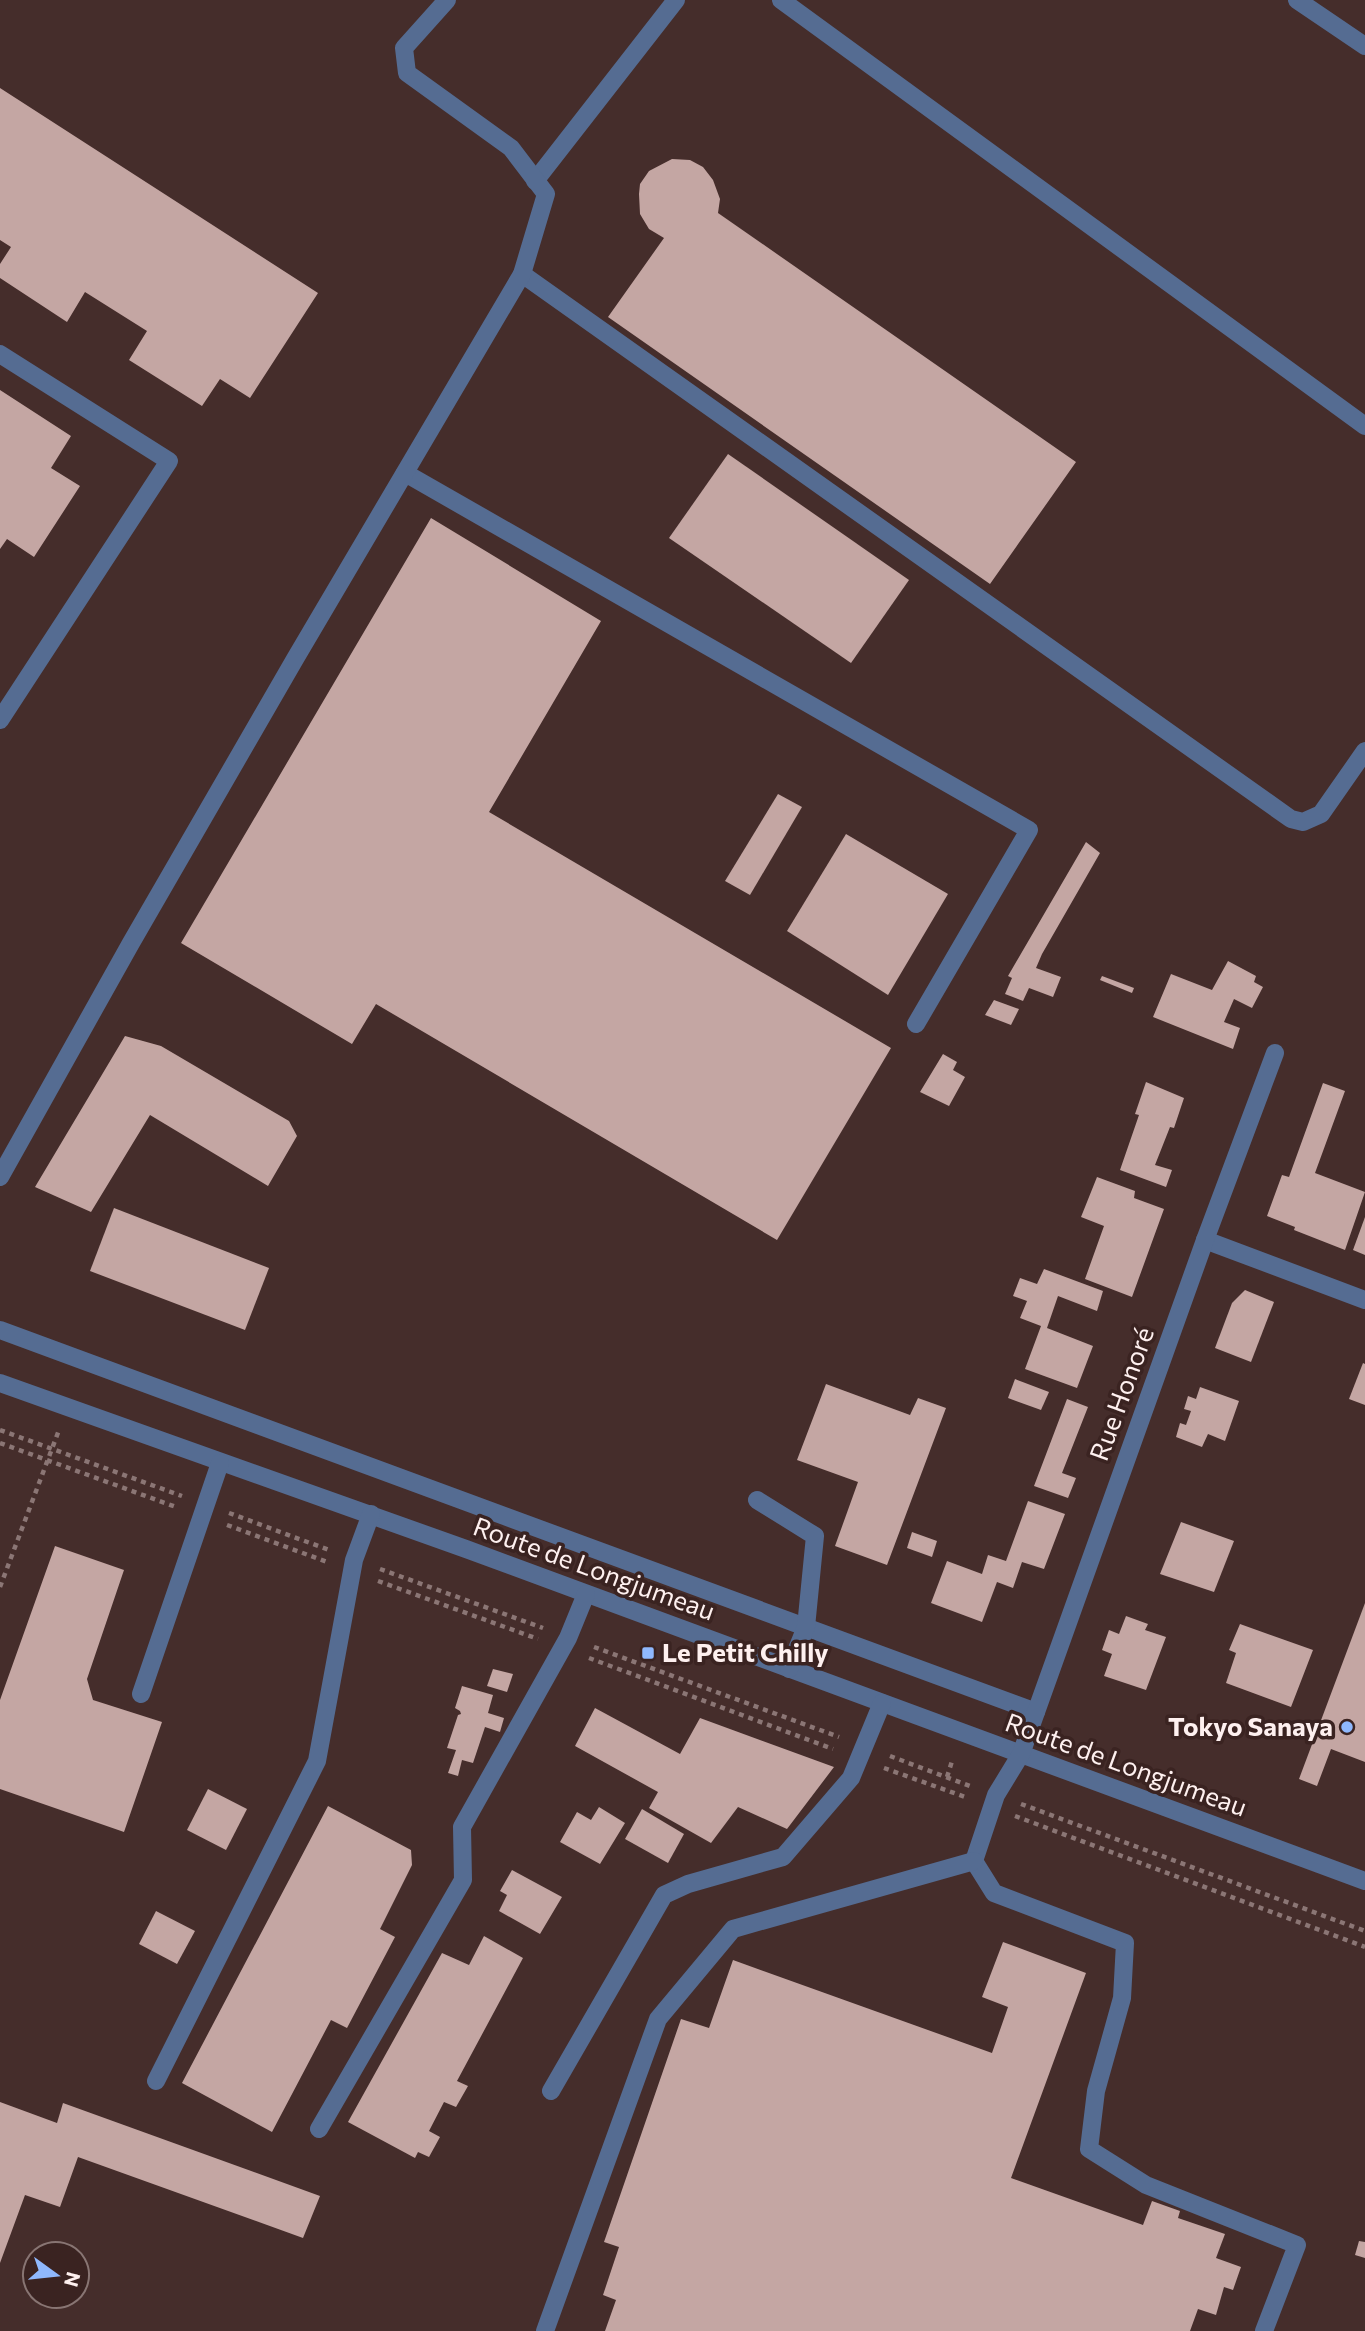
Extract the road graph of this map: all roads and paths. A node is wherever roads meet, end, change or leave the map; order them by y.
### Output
1 (447, 0) edge
2 (676, 0) edge
3 (781, 0) edge
4 (1297, 0) edge
5 (1365, 47) edge
6 (535, 181) junction
7 (523, 274) junction
8 (0, 354) edge
9 (1365, 426) edge
10 (405, 473) junction
11 (0, 720) edge
12 (1365, 751) edge
13 (916, 1024) dead end
14 (1275, 1053) dead end
15 (0, 1177) edge
16 (1205, 1240) junction
17 (1365, 1300) edge
18 (0, 1330) edge
19 (0, 1383) edge
20 (68, 1407) junction
21 (0, 1430) edge
22 (0, 1443) edge
23 (52, 1449) junction
24 (48, 1461) junction
25 (220, 1463) junction
26 (757, 1500) dead end
27 (204, 1510) junction
28 (371, 1514) junction
29 (353, 1565) junction
30 (0, 1587) edge
31 (586, 1594) junction
32 (806, 1627) junction
33 (565, 1643) junction
34 (789, 1669) junction
35 (141, 1694) dead end
36 (882, 1703) junction
37 (1036, 1712) junction
38 (861, 1752) junction
39 (1021, 1754) junction
40 (994, 1801) junction
41 (974, 1861) junction
42 (1365, 1881) edge
43 (1365, 1931) edge
44 (1365, 1947) edge
45 (156, 2081) dead end
46 (551, 2091) dead end
47 (319, 2129) dead end
48 (545, 2331) edge
49 (1264, 2331) edge

1 - 6 street
2 - 6 street
3 - 9 street
4 - 5 street
6 - 7 street
7 - 10 street
7 - 12 street
8 - 11 street
10 - 13 street
10 - 15 street
14 - 16 street, Rue Honoré
16 - 17 street
16 - 37 street, Rue Honoré
18 - 32 street
19 - 20 street, Route de Longjumeau
20 - 23 path
20 - 25 street, Route de Longjumeau
21 - 23 path
22 - 24 path
23 - 24 path
23 - 27 path
24 - 27 path
24 - 30 path
25 - 27 street
25 - 28 street, Route de Longjumeau
26 - 32 street
27 - 29 path
27 - 29 path
27 - 35 street
28 - 29 street
28 - 31 street, Route de Longjumeau
29 - 33 path
29 - 33 path
29 - 45 street
31 - 33 street
31 - 34 street, Route de Longjumeau
32 - 34 street
32 - 37 street
33 - 38 path
33 - 38 path
33 - 47 street
34 - 36 street, Route de Longjumeau
36 - 38 street
36 - 39 street, Route de Longjumeau
37 - 39 street, Rue Honoré
38 - 40 path
38 - 40 path
38 - 46 street
39 - 40 street, Rue Honoré
39 - 42 street, Route de Longjumeau
40 - 41 street, Rue Honoré
40 - 43 path
40 - 44 path
41 - 48 street
41 - 49 street

